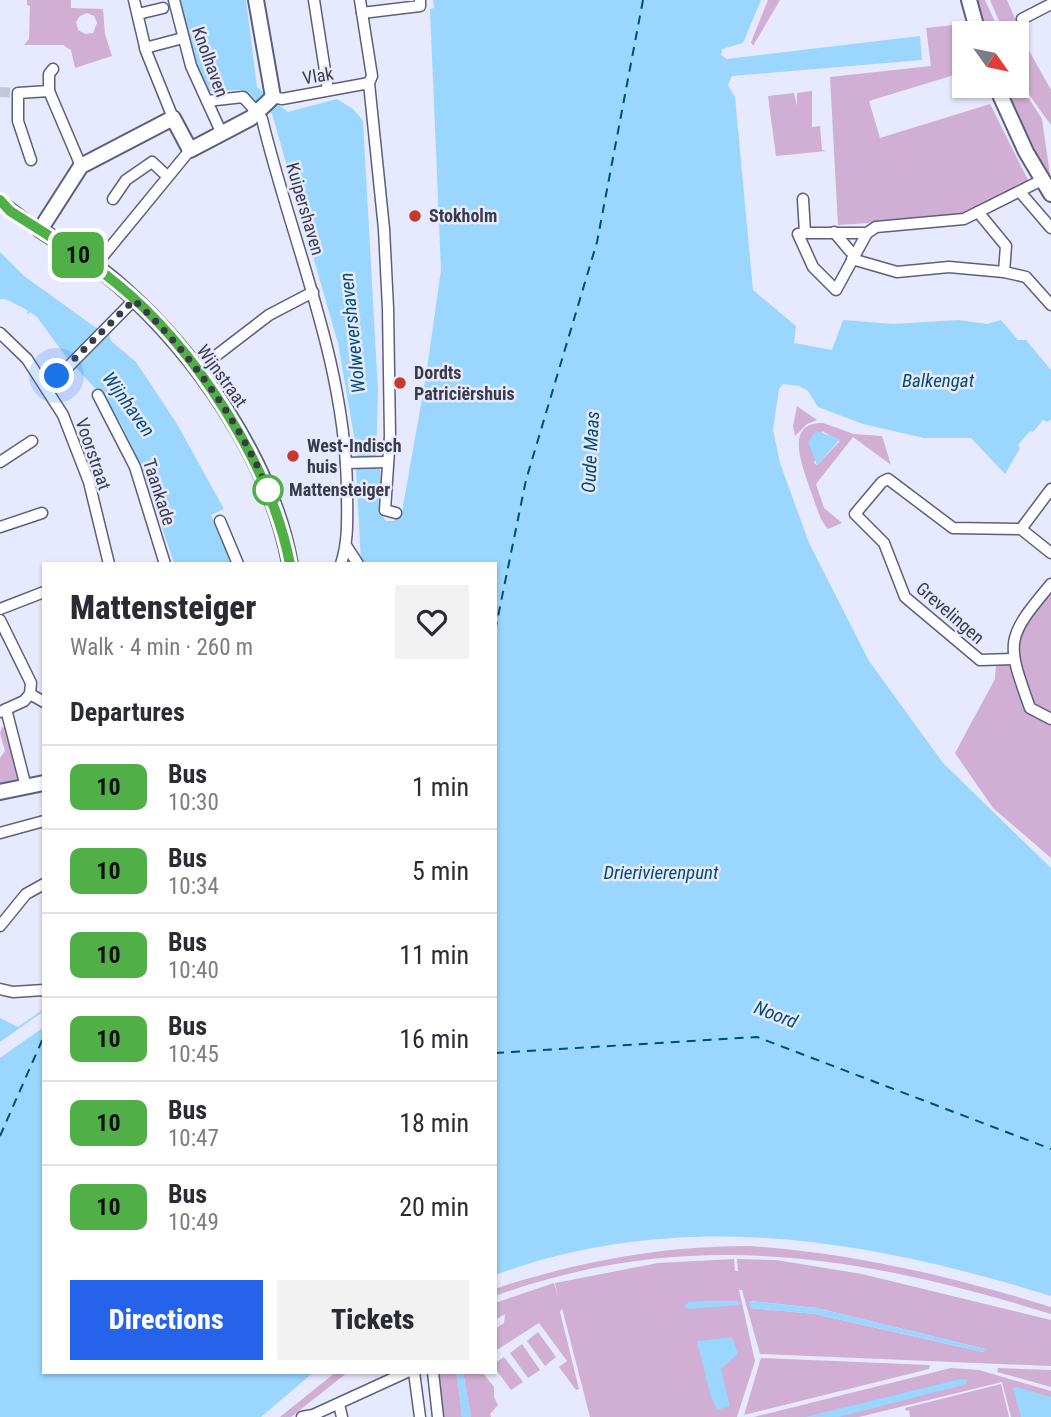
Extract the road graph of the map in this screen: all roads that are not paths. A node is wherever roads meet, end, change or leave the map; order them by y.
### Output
1 (134, 0) edge
2 (174, 0) edge
3 (256, 0) edge
4 (314, 0) edge
5 (360, 0) edge
6 (969, 0) edge
7 (420, 3) edge
8 (1051, 4) edge
9 (163, 8) dead end
10 (362, 13) junction
11 (138, 14) junction
12 (1022, 19) dead end
13 (975, 21) edge
14 (183, 38) junction
15 (145, 48) junction
16 (53, 69) dead end
17 (369, 83) junction
18 (328, 90) junction
19 (49, 91) junction
20 (1001, 98) edge
21 (207, 101) junction
22 (264, 105) junction
23 (173, 118) junction
24 (222, 134) junction
25 (190, 150) junction
26 (31, 160) dead end
27 (81, 166) junction
28 (167, 176) junction
29 (1042, 180) junction
30 (1020, 192) junction
31 (1051, 194) edge
32 (113, 199) dead end
33 (803, 199) dead end
34 (0, 200) edge
35 (978, 212) junction
36 (1051, 229) edge
37 (40, 230) junction
38 (834, 232) junction
39 (805, 233) junction
40 (867, 233) junction
41 (851, 255) junction
42 (94, 267) junction
43 (1004, 272) junction
44 (313, 292) junction
45 (134, 300) junction
46 (1051, 305) edge
47 (0, 334) edge
48 (196, 371) junction
49 (45, 385) junction
50 (98, 396) dead end
51 (32, 441) dead end
52 (382, 461) junction
53 (0, 462) edge
54 (351, 463) junction
55 (1051, 489) edge
56 (42, 513) dead end
57 (396, 513) dead end
58 (220, 521) dead end
59 (0, 527) edge
60 (1021, 529) junction
61 (347, 547) junction
62 (1051, 553) edge
63 (108, 562) edge
64 (164, 562) edge
65 (238, 562) edge
66 (289, 562) edge
67 (342, 562) edge
68 (357, 562) edge
69 (1051, 584) edge
70 (42, 593) edge
71 (0, 609) edge
72 (0, 620) edge
73 (1013, 659) junction
74 (30, 694) junction
75 (42, 701) edge
76 (3, 710) edge
77 (1051, 719) edge
78 (42, 783) edge
79 (26, 787) junction
80 (0, 792) edge
81 (42, 822) edge
82 (0, 832) edge
83 (42, 885) edge
84 (0, 926) edge
85 (0, 989) edge
86 (42, 990) edge
87 (403, 1374) edge
88 (414, 1374) edge
89 (433, 1374) edge
90 (339, 1404) junction
91 (302, 1417) edge
92 (342, 1417) edge
93 (420, 1417) edge
94 (438, 1417) edge

1 - 11 street
2 - 14 street, Knolhaven
3 - 22 street
4 - 18 street
5 - 10 street
6 - 13 street
7 - 10 street
8 - 12 street
9 - 11 street
10 - 17 street
11 - 15 street
14 - 15 street
14 - 21 street, Knolhaven
15 - 23 street
16 - 19 street
17 - 18 street, Vlak
17 - 52 street
18 - 22 street, Vlak
19 - 26 street
19 - 27 street
20 - 29 street
21 - 22 street
21 - 24 street, Knolhaven
22 - 24 street
22 - 44 street, Kuipershaven
23 - 25 street
23 - 27 street
24 - 25 street
25 - 28 street
27 - 37 street
28 - 32 street
28 - 42 street
29 - 30 street
29 - 31 street
30 - 35 street
30 - 36 street
33 - 39 street
34 - 37 street, Wijnstraat
35 - 40 street
35 - 43 street
37 - 42 street, Wijnstraat
38 - 39 street
38 - 40 street
38 - 41 street
39 - 41 street
40 - 41 street
41 - 43 street
42 - 45 street, Wijnstraat
43 - 46 street
44 - 48 street
44 - 54 street, Kuipershaven
45 - 48 street, Wijnstraat
45 - 49 street
47 - 49 street, Voorstraat
48 - 66 street, Wijnstraat
49 - 63 street, Voorstraat
50 - 64 street, Taankade
51 - 53 street
52 - 54 street
52 - 57 street
54 - 61 street, Kuipershaven
55 - 60 street
56 - 59 street
58 - 65 street
60 - 62 street
60 - 73 street, Grevelingen
61 - 67 street, Kuipershaven
61 - 68 street
69 - 73 street
70 - 71 street
72 - 74 street
73 - 77 street
74 - 75 street
74 - 76 street
76 - 79 street
78 - 79 street
79 - 80 street
81 - 82 street
83 - 84 street
85 - 86 street
87 - 90 street
88 - 93 street
89 - 94 street
90 - 91 street
90 - 92 street

